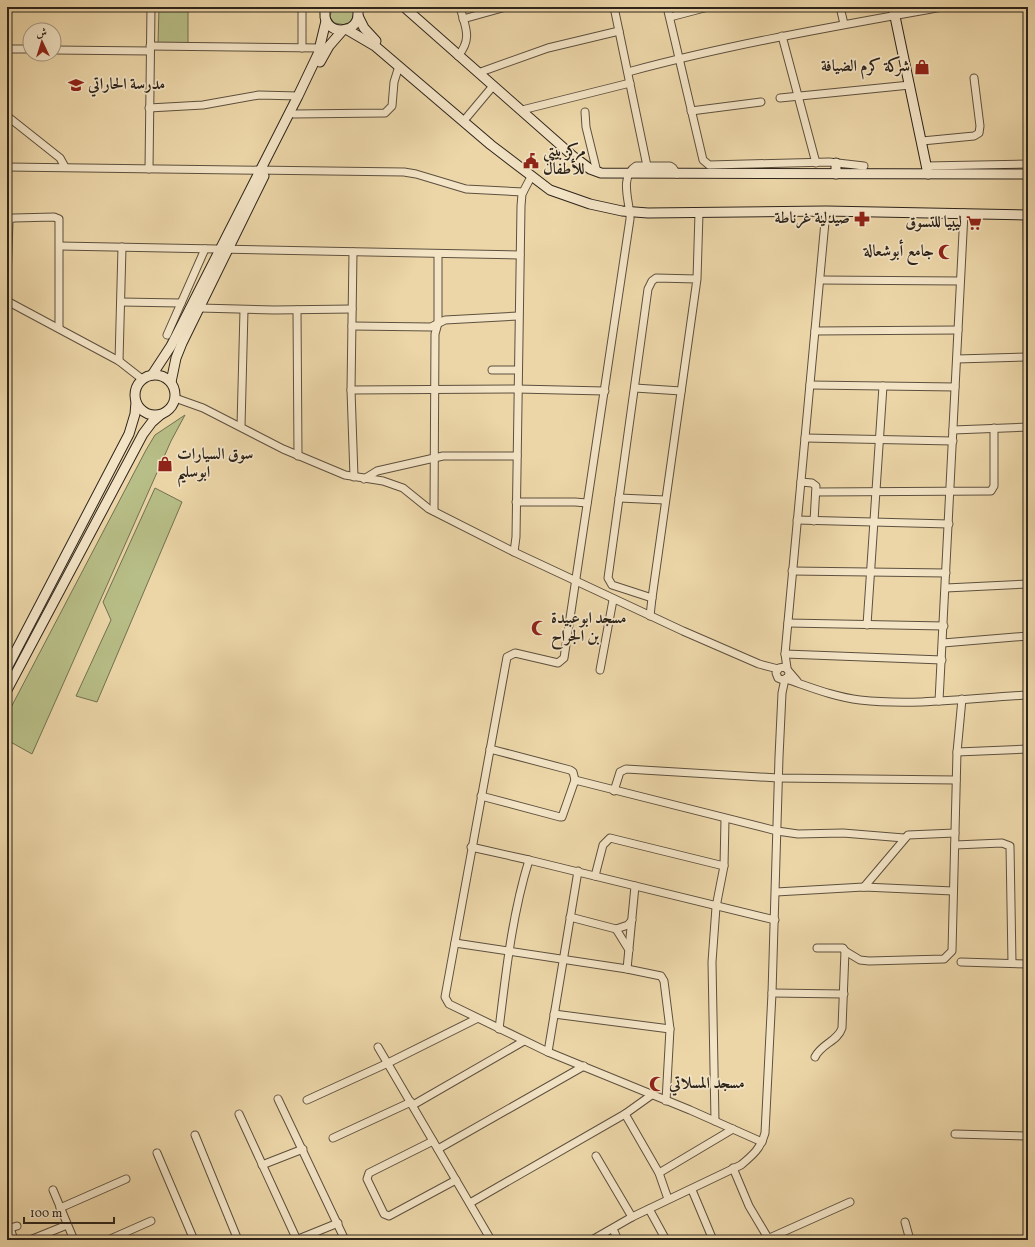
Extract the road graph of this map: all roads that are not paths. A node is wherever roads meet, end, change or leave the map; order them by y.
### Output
1 (151, 7) edge
2 (300, 7) edge
3 (404, 7) edge
4 (460, 7) edge
5 (506, 7) edge
6 (614, 7) edge
7 (667, 7) edge
8 (708, 7) edge
9 (840, 7) edge
10 (942, 7) edge
11 (894, 11) edge
12 (324, 12) edge
13 (357, 12) edge
14 (670, 17) junction
15 (463, 19) junction
16 (844, 24) junction
17 (344, 30) junction
18 (619, 31) junction
19 (782, 36) junction
20 (302, 48) junction
21 (320, 48) junction
22 (7, 49) edge
23 (22, 49) edge
24 (150, 49) junction
25 (62, 50) edge
26 (458, 56) junction
27 (680, 58) junction
28 (399, 66) junction
29 (628, 72) junction
30 (478, 73) junction
31 (974, 78) dead end
32 (630, 83) junction
33 (910, 85) junction
34 (492, 86) junction
35 (298, 96) junction
36 (799, 96) junction
37 (780, 98) dead end
38 (761, 102) dead end
39 (149, 108) junction
40 (522, 110) junction
41 (692, 110) junction
42 (585, 112) dead end
43 (294, 114) junction
44 (7, 116) edge
45 (467, 117) junction
46 (922, 141) junction
47 (816, 163) junction
48 (836, 163) junction
49 (1028, 164) edge
50 (647, 166) junction
51 (864, 166) dead end
52 (7, 167) edge
53 (65, 167) junction
54 (149, 168) junction
55 (264, 170) junction
56 (927, 170) junction
57 (597, 172) junction
58 (630, 174) junction
59 (677, 174) junction
60 (836, 174) junction
61 (1028, 174) edge
62 (531, 177) junction
63 (523, 192) junction
64 (559, 193) junction
65 (826, 211) junction
66 (630, 212) junction
67 (699, 213) junction
68 (964, 213) junction
69 (1028, 215) edge
70 (60, 246) junction
71 (122, 247) junction
72 (205, 249) junction
73 (224, 250) junction
74 (353, 252) junction
75 (438, 254) junction
76 (520, 255) junction
77 (697, 279) junction
78 (820, 280) junction
79 (960, 281) junction
80 (7, 283) edge
81 (1028, 294) edge
82 (7, 300) edge
83 (121, 302) junction
84 (181, 303) junction
85 (200, 308) junction
86 (352, 309) junction
87 (244, 310) junction
88 (297, 310) junction
89 (518, 316) junction
90 (438, 323) junction
91 (352, 326) junction
92 (59, 328) junction
93 (958, 330) junction
94 (815, 331) junction
95 (167, 335) dead end
96 (1028, 357) edge
97 (957, 359) junction
98 (119, 361) junction
99 (492, 370) dead end
100 (517, 370) junction
101 (152, 375) junction
102 (142, 379) junction
103 (171, 382) junction
104 (810, 385) junction
105 (883, 386) junction
106 (955, 387) junction
107 (635, 388) junction
108 (434, 389) junction
109 (517, 389) junction
110 (352, 390) junction
111 (605, 391) junction
112 (681, 392) junction
113 (175, 398) junction
114 (136, 402) junction
115 (160, 415) junction
116 (240, 426) junction
117 (1028, 427) edge
118 (994, 428) junction
119 (954, 430) junction
120 (806, 438) junction
121 (879, 440) junction
122 (953, 441) junction
123 (298, 456) junction
124 (517, 456) junction
125 (435, 458) junction
126 (354, 477) junction
127 (364, 479) junction
128 (801, 482) junction
129 (816, 492) junction
130 (876, 492) junction
131 (950, 493) junction
132 (619, 498) junction
133 (665, 500) junction
134 (516, 502) junction
135 (587, 503) junction
136 (434, 511) junction
137 (797, 520) junction
138 (814, 521) junction
139 (874, 522) junction
140 (949, 524) junction
141 (514, 552) junction
142 (792, 571) junction
143 (870, 572) junction
144 (946, 573) junction
145 (574, 582) junction
146 (1028, 584) edge
147 (946, 588) junction
148 (652, 598) junction
149 (613, 600) junction
150 (650, 616) junction
151 (788, 623) junction
152 (867, 625) junction
153 (944, 626) junction
154 (1028, 636) edge
155 (943, 643) junction
156 (785, 654) junction
157 (942, 660) junction
158 (7, 668) edge
159 (600, 670) dead end
160 (783, 674) junction
161 (7, 690) edge
162 (1028, 695) edge
163 (962, 699) junction
164 (939, 701) junction
165 (1028, 748) edge
166 (490, 749) junction
167 (957, 752) junction
168 (778, 778) junction
169 (575, 780) junction
170 (956, 780) junction
171 (614, 791) junction
172 (480, 796) junction
173 (725, 819) junction
174 (777, 831) junction
175 (955, 832) junction
176 (904, 838) junction
177 (955, 845) junction
178 (472, 847) junction
179 (529, 860) junction
180 (724, 866) junction
181 (578, 871) junction
182 (595, 876) junction
183 (635, 886) junction
184 (864, 887) junction
185 (953, 891) junction
186 (776, 892) junction
187 (716, 907) junction
188 (570, 917) junction
189 (632, 920) junction
190 (774, 920) junction
191 (616, 929) junction
192 (455, 943) junction
193 (817, 948) dead end
194 (629, 950) junction
195 (846, 951) junction
196 (508, 952) junction
197 (563, 959) junction
198 (961, 962) dead end
199 (1012, 963) junction
200 (1028, 964) edge
201 (627, 969) junction
202 (772, 993) junction
203 (844, 994) junction
204 (554, 1014) junction
205 (476, 1019) junction
206 (499, 1029) junction
207 (670, 1029) junction
208 (524, 1041) junction
209 (378, 1047) dead end
210 (548, 1052) junction
211 (815, 1057) dead end
212 (388, 1063) junction
213 (584, 1066) junction
214 (653, 1094) junction
215 (278, 1099) dead end
216 (307, 1100) dead end
217 (666, 1101) junction
218 (412, 1104) junction
219 (239, 1114) dead end
220 (625, 1114) junction
221 (715, 1120) junction
222 (733, 1130) junction
223 (955, 1134) dead end
224 (195, 1135) dead end
225 (1028, 1136) edge
226 (333, 1138) dead end
227 (433, 1141) junction
228 (762, 1142) junction
229 (303, 1148) junction
230 (438, 1150) junction
231 (157, 1153) dead end
232 (596, 1156) dead end
233 (262, 1165) junction
234 (733, 1168) junction
235 (659, 1173) junction
236 (126, 1179) dead end
237 (456, 1180) junction
238 (53, 1190) dead end
239 (692, 1190) junction
240 (668, 1199) junction
241 (850, 1202) dead end
242 (470, 1203) junction
243 (60, 1208) junction
244 (649, 1209) junction
245 (632, 1217) junction
246 (151, 1221) dead end
247 (905, 1222) dead end
248 (338, 1223) junction
249 (67, 1225) junction
250 (11, 1228) edge
251 (613, 1230) junction
252 (44, 1237) edge
253 (766, 1239) edge
254 (14, 1240) edge
255 (30, 1240) edge
256 (74, 1240) edge
257 (108, 1240) edge
258 (194, 1240) edge
259 (238, 1240) edge
260 (297, 1240) edge
261 (345, 1240) edge
262 (491, 1240) edge
263 (592, 1240) edge
264 (618, 1240) edge
265 (666, 1240) edge
266 (713, 1240) edge
267 (910, 1240) edge

1 - 24 street
2 - 20 street
3 - 26 street
4 - 15 street
5 - 15 street
6 - 18 street
7 - 14 street
8 - 14 street
9 - 16 street
10 - 11 street
11 - 16 street
11 - 33 street
12 - 17 street
12 - 21 street
13 - 17 street
13 - 45 street
14 - 27 street
15 - 26 street
16 - 19 street
17 - 28 street
17 - 43 street
18 - 29 street
18 - 30 street
19 - 27 street
19 - 36 street
20 - 21 street
20 - 24 street
21 - 35 street
22 - 23 street
24 - 25 street
24 - 39 street
26 - 30 street
27 - 29 street
27 - 41 street
28 - 43 street
28 - 62 street
29 - 32 street
30 - 34 street
31 - 46 street
32 - 40 street
32 - 50 street
33 - 36 street
33 - 46 street
34 - 40 street
34 - 45 street
35 - 39 street
35 - 55 street
36 - 37 street
36 - 47 street
38 - 41 street
39 - 54 street
40 - 57 street
41 - 47 street
42 - 57 street
43 - 55 street
44 - 53 street
45 - 64 street
46 - 56 street
47 - 48 street
48 - 51 street
48 - 60 street
49 - 56 street
50 - 58 street
50 - 59 street
52 - 53 street
53 - 54 street
54 - 55 street
55 - 63 street
55 - 73 street
56 - 60 street
56 - 61 street
57 - 58 street
58 - 59 street
58 - 66 street
59 - 60 street
62 - 63 street
62 - 64 street
63 - 76 street
64 - 66 street
65 - 67 street
65 - 68 street
65 - 78 street
66 - 67 street
66 - 111 street
67 - 77 street
68 - 69 street
68 - 79 street
69 - 81 street
70 - 71 street
70 - 80 street
70 - 92 street
71 - 72 street
71 - 83 street
72 - 73 street
72 - 84 street
73 - 74 street
73 - 85 street
73 - 101 street
74 - 75 street
74 - 86 street
75 - 76 street
75 - 90 street
76 - 89 street
77 - 107 street
77 - 112 street
78 - 79 street
78 - 94 street
79 - 93 street
82 - 92 street
83 - 84 street
83 - 98 street
84 - 95 street
85 - 87 street
85 - 103 street
86 - 88 street
86 - 91 street
87 - 88 street
87 - 116 street
88 - 123 street
89 - 90 street
89 - 100 street
90 - 91 street
90 - 108 street
91 - 110 street
92 - 98 street
93 - 94 street
93 - 97 street
94 - 104 street
96 - 97 street
97 - 106 street
98 - 102 street
99 - 100 street
100 - 109 street
101 - 102 street
101 - 103 street
102 - 114 street
103 - 113 street
104 - 105 street
104 - 120 street
105 - 106 street
105 - 121 street
106 - 119 street
107 - 112 street
107 - 132 street
108 - 109 street
108 - 110 street
108 - 125 street
109 - 111 street
109 - 124 street
110 - 126 street
111 - 135 street
112 - 133 street
113 - 115 street
113 - 116 street
114 - 115 street
114 - 158 street
115 - 161 street
116 - 123 street
117 - 118 street
118 - 119 street
118 - 131 street
119 - 122 street
120 - 121 street
120 - 128 street
121 - 122 street
121 - 130 street
122 - 131 street
123 - 126 street
124 - 125 street
124 - 134 street
125 - 127 street
125 - 136 street
126 - 127 street
127 - 136 street
128 - 129 street
128 - 137 street
129 - 130 street
129 - 138 street
130 - 131 street
130 - 139 street
131 - 140 street
132 - 133 street
132 - 148 street
133 - 148 street
134 - 135 street
134 - 141 street
135 - 145 street
136 - 141 street
137 - 138 street
137 - 142 street
138 - 139 street
139 - 140 street
139 - 143 street
140 - 144 street
141 - 145 street
142 - 143 street
142 - 151 street
143 - 144 street
143 - 152 street
144 - 147 street
145 - 149 street
145 - 166 street
146 - 147 street
147 - 153 street
148 - 150 street
149 - 150 street
149 - 159 street
150 - 160 street
151 - 152 street
151 - 156 street
152 - 153 street
153 - 155 street
154 - 155 street
155 - 157 street
156 - 157 street
156 - 160 street
157 - 164 street
160 - 164 street
160 - 168 street
162 - 163 street
163 - 164 street
163 - 167 street
165 - 167 street
166 - 169 street
166 - 172 street
167 - 170 street
168 - 170 street
168 - 171 street
168 - 174 street
169 - 171 street
169 - 172 street
170 - 175 street
171 - 173 street
172 - 178 street
173 - 174 street
173 - 180 street
174 - 176 street
174 - 186 street
175 - 176 street
175 - 177 street
176 - 184 street
177 - 185 street
177 - 199 street
178 - 179 street
178 - 192 street
179 - 181 street
179 - 196 street
180 - 182 street
180 - 187 street
181 - 182 street
181 - 188 street
182 - 183 street
183 - 187 street
183 - 189 street
184 - 185 street
184 - 186 street
185 - 195 street
186 - 190 street
187 - 190 street
187 - 221 street
188 - 191 street
188 - 197 street
189 - 191 street
189 - 194 street
190 - 202 street
191 - 194 street
192 - 196 street
192 - 205 street
193 - 195 street
194 - 201 street
195 - 203 street
196 - 197 street
196 - 206 street
197 - 201 street
197 - 204 street
198 - 199 street
199 - 200 street
201 - 207 street
202 - 203 street
202 - 228 street
203 - 211 street
204 - 207 street
204 - 210 street
205 - 206 street
205 - 212 street
206 - 208 street
207 - 217 street
208 - 210 street
208 - 218 street
209 - 212 street
210 - 213 street
212 - 216 street
212 - 218 street
213 - 214 street
213 - 230 street
214 - 217 street
214 - 220 street
215 - 229 street
217 - 221 street
218 - 226 street
218 - 227 street
219 - 233 street
220 - 235 street
220 - 242 street
221 - 222 street
222 - 228 street
222 - 235 street
223 - 225 street
224 - 259 street
227 - 230 street
227 - 237 street
228 - 234 street
229 - 233 street
229 - 248 street
230 - 237 street
231 - 258 street
232 - 245 street
233 - 260 street
234 - 239 street
234 - 253 street
235 - 240 street
236 - 243 street
237 - 242 street
238 - 243 street
239 - 240 street
239 - 266 street
240 - 244 street
241 - 253 street
242 - 262 street
243 - 249 street
244 - 245 street
244 - 265 street
245 - 251 street
246 - 257 street
247 - 267 street
248 - 260 street
248 - 261 street
249 - 252 street
249 - 256 street
250 - 254 street
251 - 263 street
251 - 264 street
252 - 255 street

